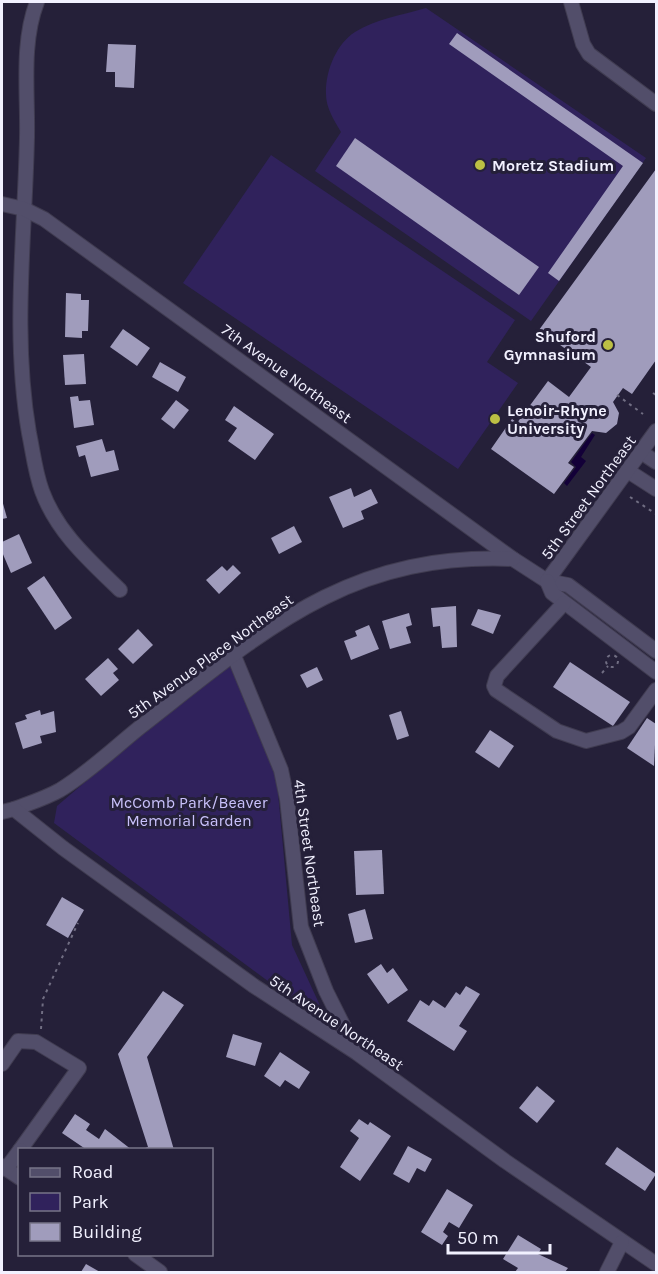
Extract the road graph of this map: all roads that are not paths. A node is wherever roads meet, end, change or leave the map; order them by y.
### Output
1 (37, 2) edge
2 (571, 2) edge
3 (657, 104) edge
4 (2, 204) edge
5 (24, 209) junction
6 (657, 431) edge
7 (641, 452) junction
8 (657, 462) edge
9 (628, 471) junction
10 (657, 489) edge
11 (513, 559) junction
12 (547, 581) junction
13 (120, 590) dead end
14 (564, 603) junction
15 (657, 651) edge
16 (234, 656) junction
17 (657, 672) edge
18 (657, 690) edge
19 (8, 810) edge
20 (357, 1053) junction
21 (2, 1064) edge
22 (21, 1148) edge
23 (18, 1152) edge
24 (4, 1168) edge
25 (18, 1177) edge
26 (622, 1242) junction
27 (138, 1256) edge
28 (657, 1264) edge
29 (160, 1272) edge
30 (607, 1272) edge

1 - 5 street
2 - 3 street
4 - 5 street, 7th Avenue Northeast
5 - 11 street, 7th Avenue Northeast
5 - 13 street
6 - 7 street, 5th Street Northeast
7 - 8 street
7 - 9 street, 5th Street Northeast
9 - 10 street
9 - 12 street, 5th Street Northeast
11 - 12 street, 7th Avenue Northeast
11 - 16 street, 5th Avenue Place Northeast
12 - 14 street, 7th Avenue Northeast
12 - 15 street, 7th Avenue Northeast
14 - 17 street, 7th Avenue Northeast
14 - 18 street
16 - 19 street, 5th Avenue Place Northeast
16 - 20 street, 4th Street Northeast
19 - 20 street, 5th Avenue Northeast
20 - 26 street, 5th Avenue Northeast
21 - 22 street
23 - 24 street
24 - 25 street
26 - 28 street, 5th Avenue Northeast
26 - 30 street
27 - 29 street

